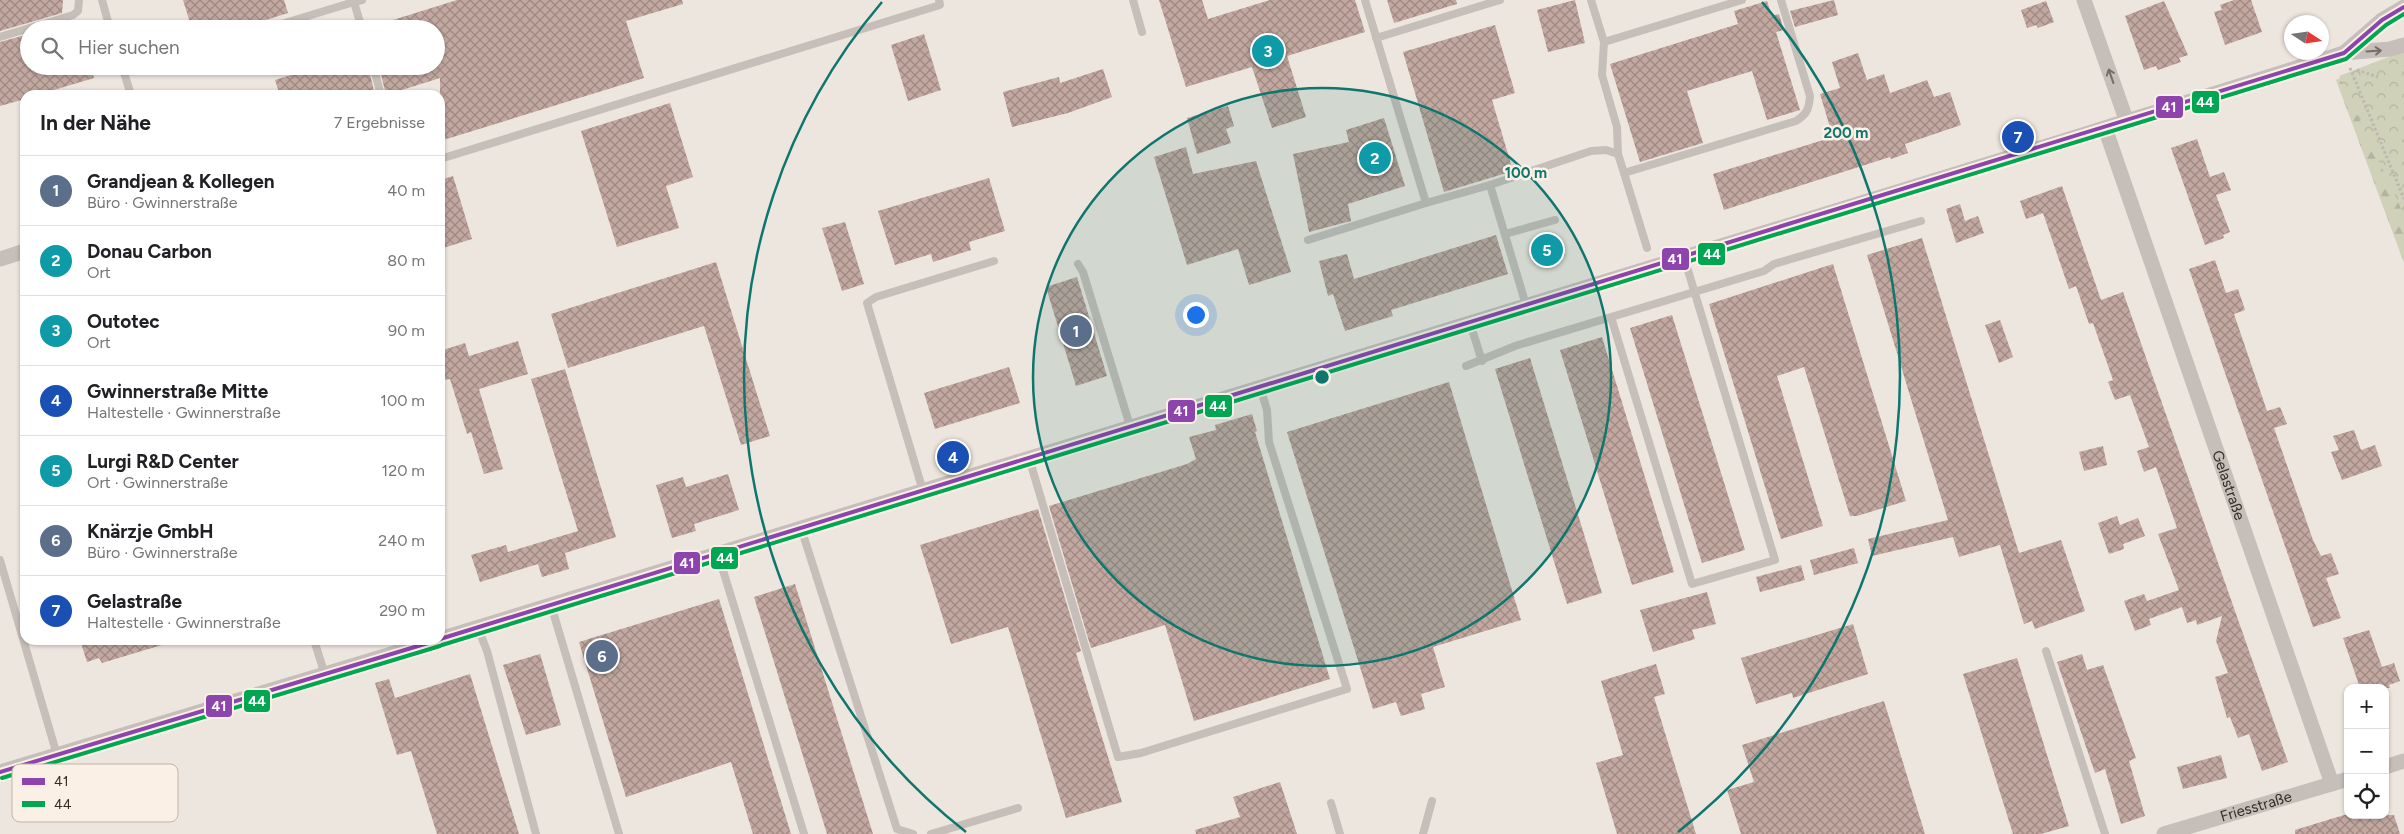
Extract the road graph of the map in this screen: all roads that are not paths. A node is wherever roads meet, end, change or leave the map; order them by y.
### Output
1 (79, 0) edge
2 (102, 0) edge
3 (939, 0) edge
4 (1132, 0) edge
5 (1364, 0) edge
6 (1500, 0) edge
7 (1591, 0) edge
8 (1742, 0) edge
9 (1781, 0) edge
10 (2084, 0) edge
11 (358, 1) edge
12 (2404, 8) edge
13 (56, 20) edge
14 (108, 20) edge
15 (295, 20) edge
16 (361, 20) edge
17 (20, 31) edge
18 (1142, 32) dead end
19 (0, 37) edge
20 (1376, 38) junction
21 (1604, 42) junction
22 (2404, 45) edge
23 (2347, 60) junction
24 (125, 75) edge
25 (375, 75) edge
26 (130, 90) edge
27 (380, 90) edge
28 (2127, 122) junction
29 (2105, 128) junction
30 (1618, 154) junction
31 (445, 157) edge
32 (1624, 173) junction
33 (1490, 185) junction
34 (1426, 203) junction
35 (1555, 220) dead end
36 (1921, 221) dead end
37 (1505, 234) junction
38 (1308, 240) dead end
39 (1647, 248) dead end
40 (20, 253) edge
41 (1684, 257) junction
42 (0, 259) edge
43 (994, 261) dead end
44 (1078, 264) dead end
45 (1694, 292) junction
46 (1526, 305) junction
47 (1611, 317) junction
48 (1470, 323) junction
49 (1482, 361) junction
50 (1466, 366) dead end
51 (1260, 386) junction
52 (1130, 426) junction
53 (1029, 458) junction
54 (923, 491) junction
55 (800, 528) junction
56 (718, 554) junction
57 (0, 560) edge
58 (551, 605) junction
59 (20, 628) edge
60 (478, 628) junction
61 (445, 638) edge
62 (25, 645) edge
63 (316, 645) edge
64 (423, 645) edge
65 (2046, 651) dead end
66 (325, 675) junction
67 (57, 755) junction
68 (2404, 761) edge
69 (27, 764) edge
70 (2389, 766) edge
71 (12, 768) edge
72 (0, 772) edge
73 (2344, 780) edge
74 (2332, 784) junction
75 (1432, 802) dead end
76 (1331, 803) dead end
77 (1018, 808) dead end
78 (536, 834) edge
79 (619, 834) edge
80 (804, 834) edge
81 (913, 834) edge
82 (931, 834) edge
83 (1340, 834) edge
84 (1423, 834) edge
85 (2105, 834) edge
86 (2164, 834) edge

1 - 13 lane
2 - 14 lane
3 - 31 lane
4 - 18 lane
5 - 20 lane
6 - 20 lane
7 - 21 lane
8 - 21 lane
9 - 32 lane
28 -> 10 street
11 - 15 lane
11 - 16 lane
12 - 23 street
17 - 19 lane
20 - 34 lane
21 - 30 lane
23 -> 22 street
23 - 28 street
24 - 26 lane
25 - 27 lane
28 - 29 street
29 - 41 street
29 - 74 street, Gelastraße
30 - 32 lane
30 - 33 lane
32 - 39 lane
33 - 34 lane
33 - 37 lane
34 - 38 lane
35 - 37 lane
36 - 45 lane
37 - 46 lane
40 - 42 street
41 - 45 lane
41 - 46 street
43 - 54 lane
44 - 52 lane
45 - 47 lane
45 - 47 lane
46 - 48 street
47 - 49 lane
48 - 49 lane
48 - 51 street
49 - 50 lane
51 - 52 street
51 - 53 lane
52 - 53 street
53 - 54 street
54 - 55 street
55 - 56 street
55 - 81 lane
56 - 58 street
56 - 80 lane
57 - 59 lane
58 - 60 street
58 - 79 lane
60 - 61 street
60 - 78 lane
62 - 67 lane
63 - 66 lane
64 - 66 street
65 - 85 lane
66 - 67 street
67 - 69 street
68 - 70 street
71 - 72 street
73 - 74 street, Friesstraße
74 - 86 street, Friesstraße
75 - 84 lane
76 - 83 lane
77 - 82 lane

